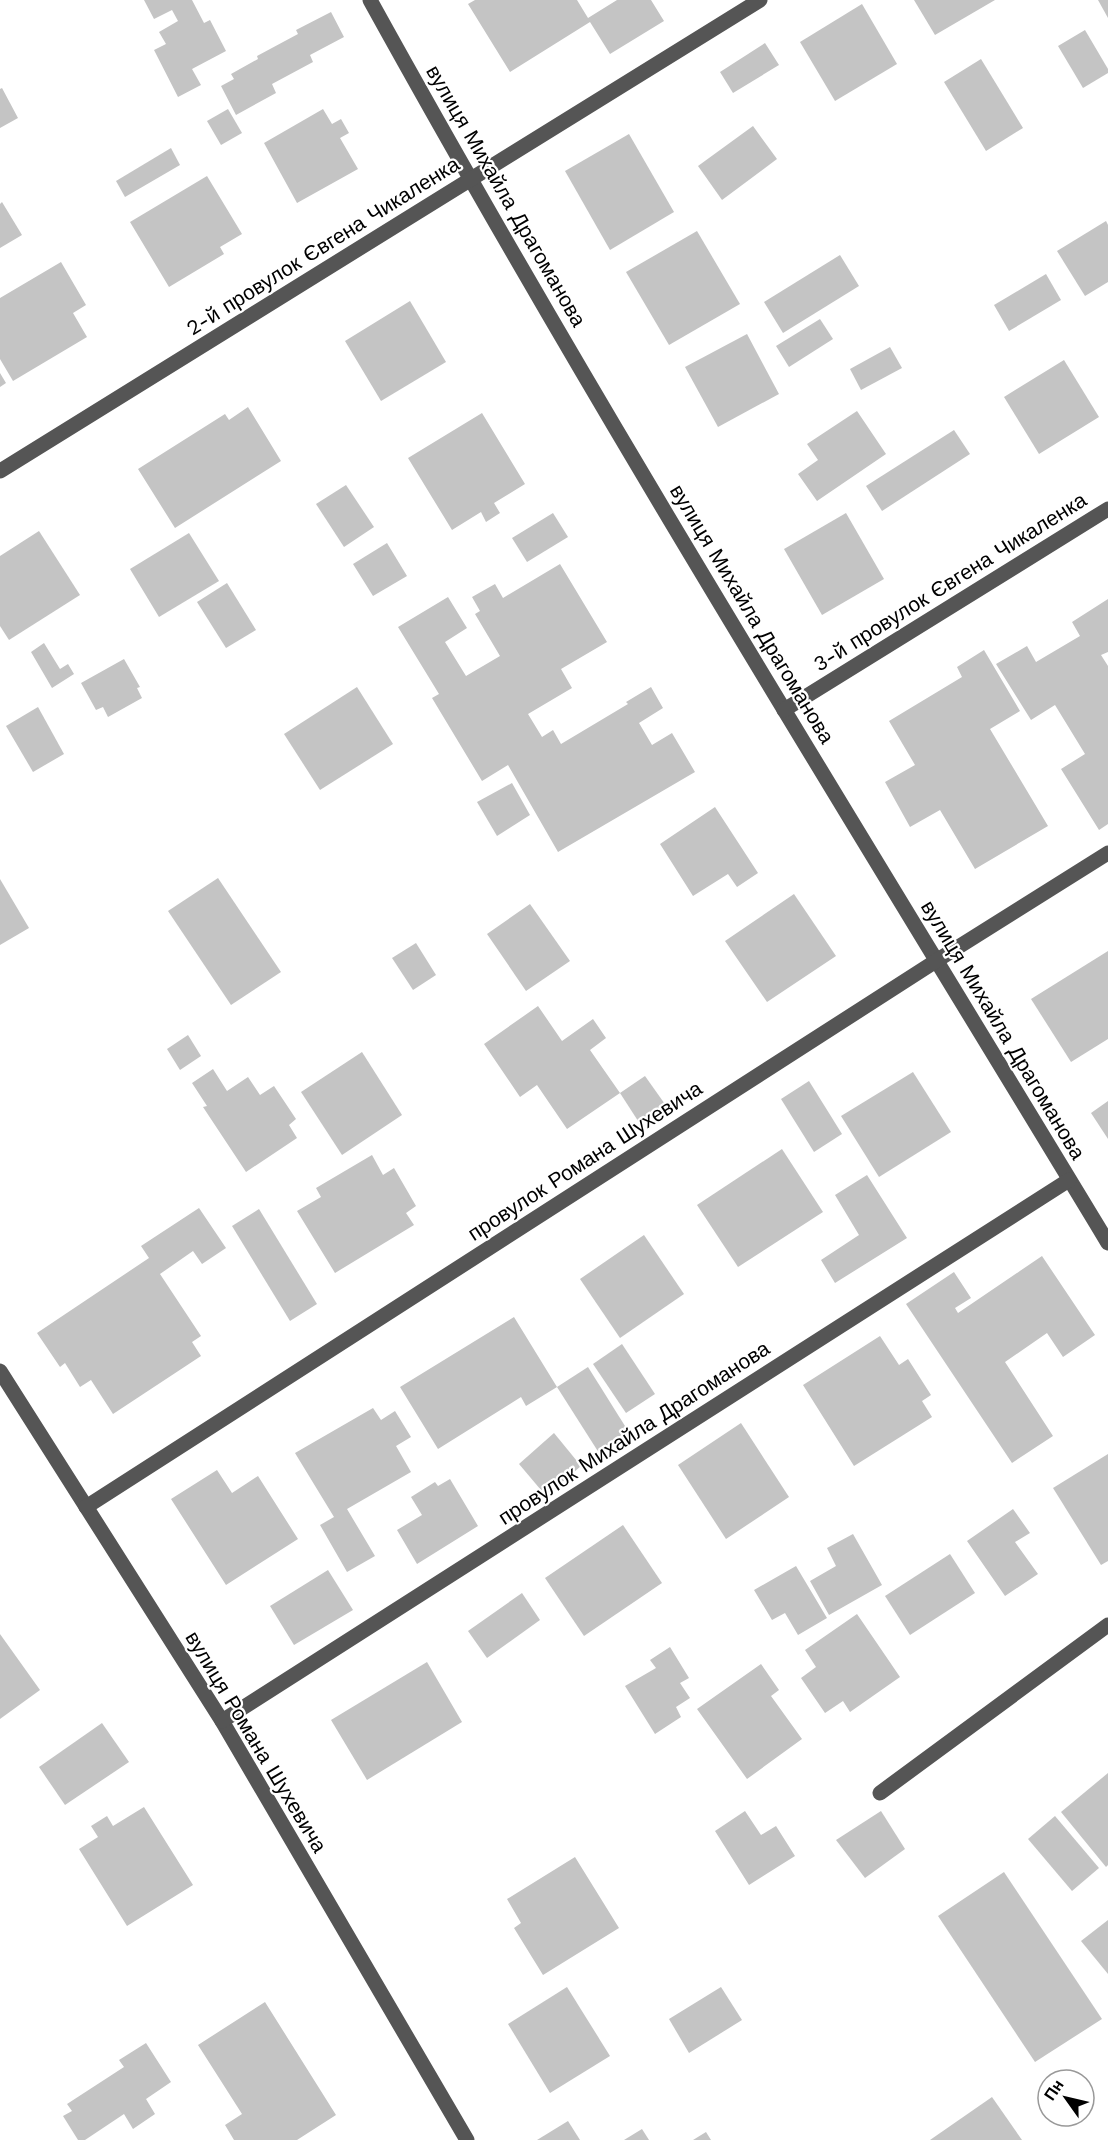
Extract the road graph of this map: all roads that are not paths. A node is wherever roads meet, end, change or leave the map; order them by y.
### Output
1 (370, 0) edge
2 (760, 0) edge
3 (470, 180) junction
4 (0, 471) edge
5 (1108, 509) edge
6 (784, 710) junction
7 (1108, 853) edge
8 (936, 961) junction
9 (1069, 1180) junction
10 (1108, 1244) edge
11 (0, 1371) edge
12 (86, 1507) junction
13 (1108, 1625) edge
14 (222, 1721) junction
15 (880, 1793) dead end
16 (467, 2140) edge

1 - 3 street, вулиця Михайла Драгоманова
2 - 3 street, 2-й провулок Євгена Чикаленка
3 - 4 street, 2-й провулок Євгена Чикаленка
3 - 6 street, вулиця Михайла Драгоманова
5 - 6 street, 3-й провулок Євгена Чикаленка
6 - 8 street, вулиця Михайла Драгоманова
7 - 8 street, провулок Романа Шухевича
8 - 9 street, вулиця Михайла Драгоманова
8 - 12 street, провулок Романа Шухевича
9 - 10 street, вулиця Михайла Драгоманова
9 - 14 street, провулок Михайла Драгоманова
11 - 12 street, вулиця Романа Шухевича
12 - 14 street, вулиця Романа Шухевича
13 - 15 street
14 - 16 street, вулиця Романа Шухевича

